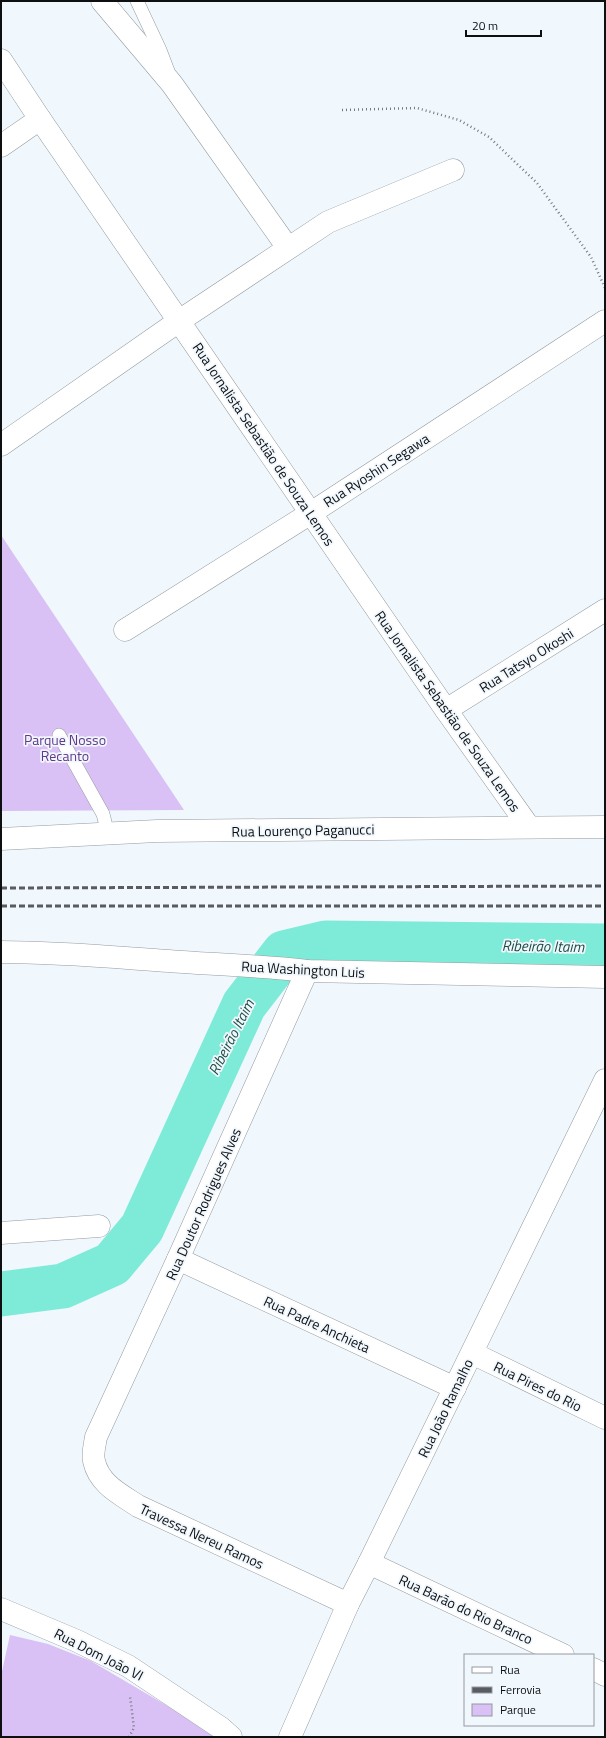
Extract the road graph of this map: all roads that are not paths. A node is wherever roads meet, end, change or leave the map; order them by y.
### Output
1 (102, 1) edge
2 (137, 1) edge
3 (1, 60) edge
4 (172, 84) junction
5 (40, 119) junction
6 (1, 146) edge
7 (453, 170) dead end
8 (288, 248) junction
9 (179, 321) junction
10 (605, 321) edge
11 (1, 445) edge
12 (310, 513) junction
13 (605, 610) edge
14 (125, 630) dead end
15 (446, 710) junction
16 (59, 734) dead end
17 (605, 827) edge
18 (529, 828) junction
19 (108, 834) junction
20 (1, 839) edge
21 (1, 952) edge
22 (307, 971) junction
23 (605, 977) edge
24 (605, 1080) edge
25 (99, 1226) dead end
26 (1, 1233) edge
27 (178, 1259) junction
28 (472, 1353) junction
29 (455, 1388) junction
30 (605, 1418) edge
31 (96, 1436) joint
32 (369, 1564) junction
33 (348, 1604) junction
34 (1, 1610) edge
35 (561, 1654) edge
36 (594, 1670) edge
37 (605, 1675) edge
38 (231, 1737) edge
39 (290, 1737) edge

1 - 4 street
2 - 4 lane
3 - 5 street, Rua Jornalista Sebastião de Souza Lemos
4 - 8 street
5 - 6 street
5 - 9 street, Rua Jornalista Sebastião de Souza Lemos
7 - 8 street
8 - 9 street
9 - 11 street
9 - 12 street, Rua Jornalista Sebastião de Souza Lemos
10 - 12 street, Rua Ryoshin Segawa
12 - 14 street, Rua Ryoshin Segawa
12 - 15 street, Rua Jornalista Sebastião de Souza Lemos
13 - 15 street, Rua Tatsyo Okoshi
15 - 18 street, Rua Jornalista Sebastião de Souza Lemos
16 - 19 lane
17 - 18 street, Rua Lourenço Paganucci
18 - 19 street, Rua Lourenço Paganucci
19 - 20 street, Rua Lourenço Paganucci
21 - 22 street, Rua Washington Luis
22 - 23 street, Rua Washington Luis
22 - 27 street, Rua Doutor Rodrigues Alves
24 - 28 street, Rua João Ramalho
25 - 26 street
27 - 29 street, Rua Padre Anchieta
27 - 31 street, Rua Doutor Rodrigues Alves
28 - 29 street, Rua João Ramalho
28 - 30 street, Rua Pires do Rio
29 - 32 street, Rua João Ramalho
31 - 33 street, Travessa Nereu Ramos
32 - 33 street, Rua João Ramalho
32 - 35 street, Rua Barão do Rio Branco
33 - 39 street, Rua João Ramalho
34 - 38 street, Rua Dom João VI
36 - 37 street

